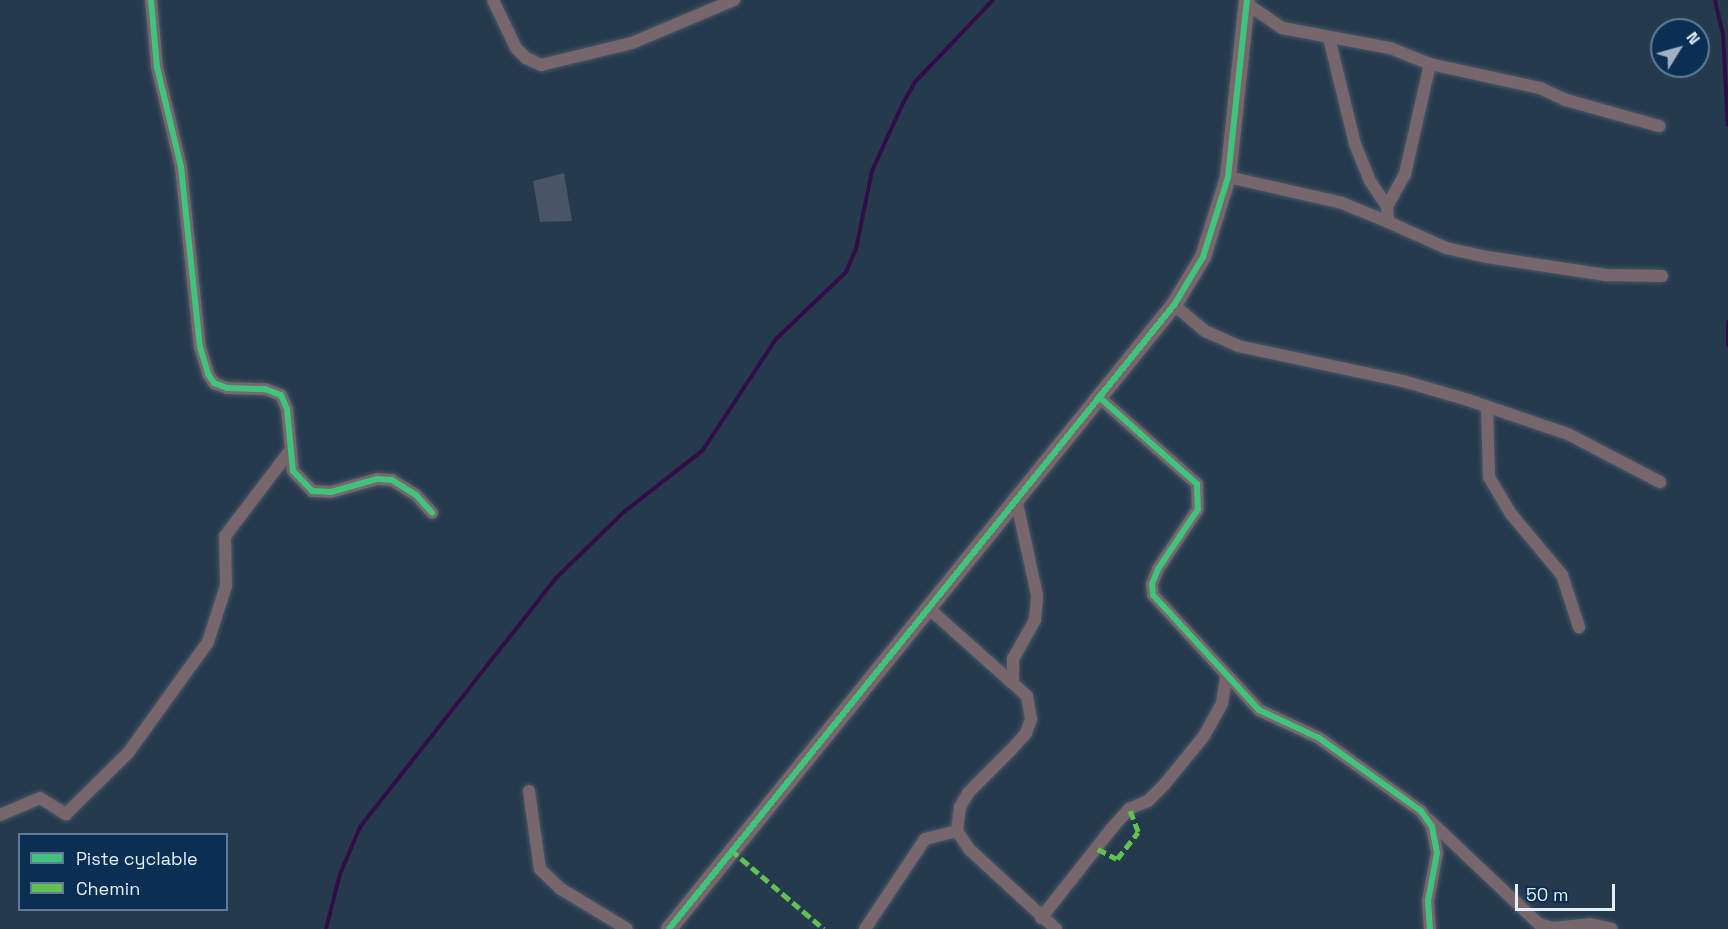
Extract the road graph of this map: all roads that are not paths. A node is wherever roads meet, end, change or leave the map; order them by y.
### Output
1 (151, 0) edge
2 (493, 0) edge
3 (734, 0) edge
4 (1247, 2) edge
5 (1329, 38) junction
6 (1430, 64) junction
7 (1659, 126) dead end
8 (1228, 177) junction
9 (1387, 206) junction
10 (1388, 222) junction
11 (1662, 276) dead end
12 (1174, 305) junction
13 (1099, 398) junction
14 (1487, 409) junction
15 (289, 452) junction
16 (1660, 482) dead end
17 (1016, 499) junction
18 (432, 513) dead end
19 (927, 607) junction
20 (1579, 627) dead end
21 (1226, 677) junction
22 (1013, 683) junction
23 (529, 791) dead end
24 (0, 815) edge
25 (1428, 819) junction
26 (957, 831) junction
27 (1041, 918) junction
28 (627, 929) edge
29 (669, 929) edge
30 (865, 929) edge
31 (1056, 929) edge
32 (1430, 929) edge
33 (1611, 929) edge

1 - 15 street
2 - 3 street
4 - 5 street
4 - 8 street
5 - 6 street
5 - 9 street
6 - 7 street
6 - 9 street
8 - 10 street
8 - 12 street
9 - 10 street
10 - 11 street
12 - 13 street
12 - 14 street
13 - 17 street
13 - 21 street
14 - 16 street
14 - 20 street
15 - 18 street
15 - 24 street
17 - 19 street
17 - 22 street
19 - 22 street
19 - 29 street
21 - 25 street
21 - 27 street
22 - 26 street
23 - 28 street
25 - 32 street
25 - 33 street
26 - 27 street
26 - 30 street
27 - 31 street

